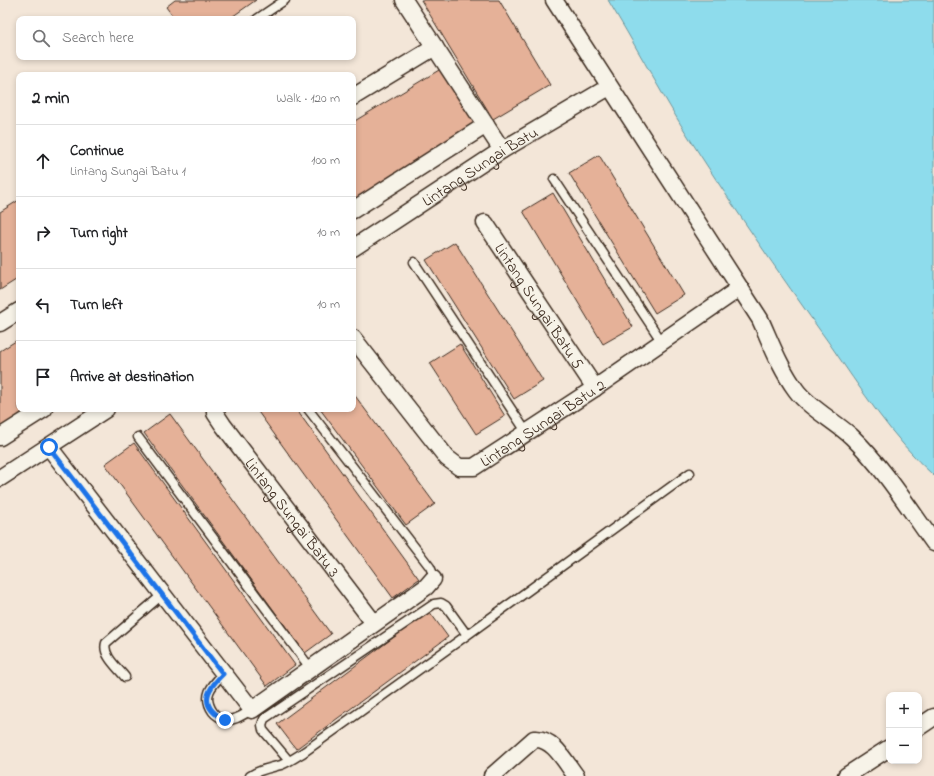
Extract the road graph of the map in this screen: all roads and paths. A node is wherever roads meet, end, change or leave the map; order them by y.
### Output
1 (284, 0) edge
2 (404, 0) edge
3 (554, 0) edge
4 (261, 16) edge
5 (435, 47) junction
6 (609, 87) junction
7 (356, 95) edge
8 (486, 125) junction
9 (502, 150) junction
10 (554, 179) dead end
11 (356, 208) edge
12 (486, 223) dead end
13 (356, 246) edge
14 (414, 262) dead end
15 (740, 288) junction
16 (16, 313) edge
17 (0, 323) edge
18 (356, 342) edge
19 (662, 342) junction
20 (595, 388) junction
21 (39, 412) edge
22 (102, 412) edge
23 (215, 412) edge
24 (310, 412) edge
25 (527, 433) junction
26 (0, 437) edge
27 (138, 437) dead end
28 (49, 447) junction
29 (690, 473) dead end
30 (0, 478) edge
31 (934, 543) edge
32 (433, 579) joint
33 (163, 594) junction
34 (374, 623) junction
35 (467, 634) junction
36 (311, 669) junction
37 (223, 674) junction
38 (125, 677) dead end
39 (252, 710) junction
40 (934, 717) edge
41 (922, 725) edge
42 (886, 750) edge
43 (289, 761) junction
44 (250, 776) edge
45 (492, 776) edge
46 (576, 776) edge
47 (846, 776) edge

1 - 4 lane
2 - 5 street
3 - 6 street
5 - 7 street
5 - 8 street
6 - 9 street, Lintang Sungai Batu
6 - 15 street
8 - 9 street
8 - 11 street
9 - 13 street, Lintang Sungai Batu
10 - 19 lane
12 - 20 street, Lintang Sungai Batu 5
14 - 25 lane
15 - 19 street, Lintang Sungai Batu 2
15 - 31 street
16 - 17 street
18 - 25 street, Lintang Sungai Batu 2
19 - 20 street, Lintang Sungai Batu 2
20 - 25 street, Lintang Sungai Batu 2
21 - 26 street
22 - 28 street
23 - 34 street, Lintang Sungai Batu 3
24 - 32 lane
27 - 36 lane
28 - 30 street
28 - 33 street
29 - 35 lane
32 - 34 street
33 - 37 street
33 - 38 lane
34 - 36 street
35 - 43 lane
35 - 43 lane
36 - 39 street
37 - 39 street
37 - 39 lane
40 - 41 street
42 - 47 street
43 - 44 lane
45 - 46 street

